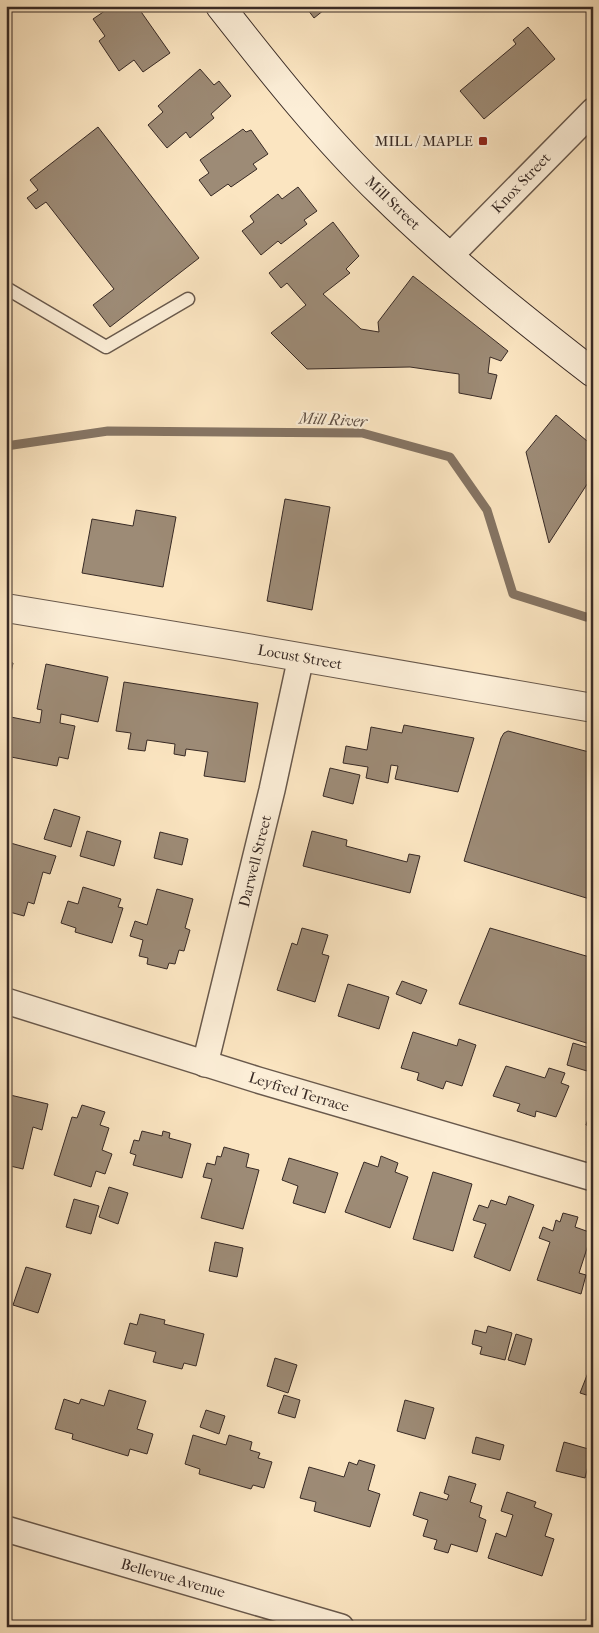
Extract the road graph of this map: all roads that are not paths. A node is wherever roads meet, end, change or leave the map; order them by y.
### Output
1 (220, 6) edge
2 (593, 111) edge
3 (450, 256) junction
4 (6, 288) edge
5 (188, 299) dead end
6 (593, 373) edge
7 (6, 608) edge
8 (301, 657) junction
9 (593, 708) edge
10 (6, 1001) edge
11 (205, 1064) junction
12 (593, 1178) edge
13 (6, 1529) edge
14 (341, 1627) edge

1 - 3 street, Mill Street
2 - 3 street, Knox Street
3 - 6 street, Mill Street
4 - 5 lane
7 - 8 street, Locust Street
8 - 9 street, Locust Street
8 - 11 street, Darwell Street
10 - 11 street, Leyfred Terrace
11 - 12 street, Leyfred Terrace
13 - 14 street, Bellevue Avenue

